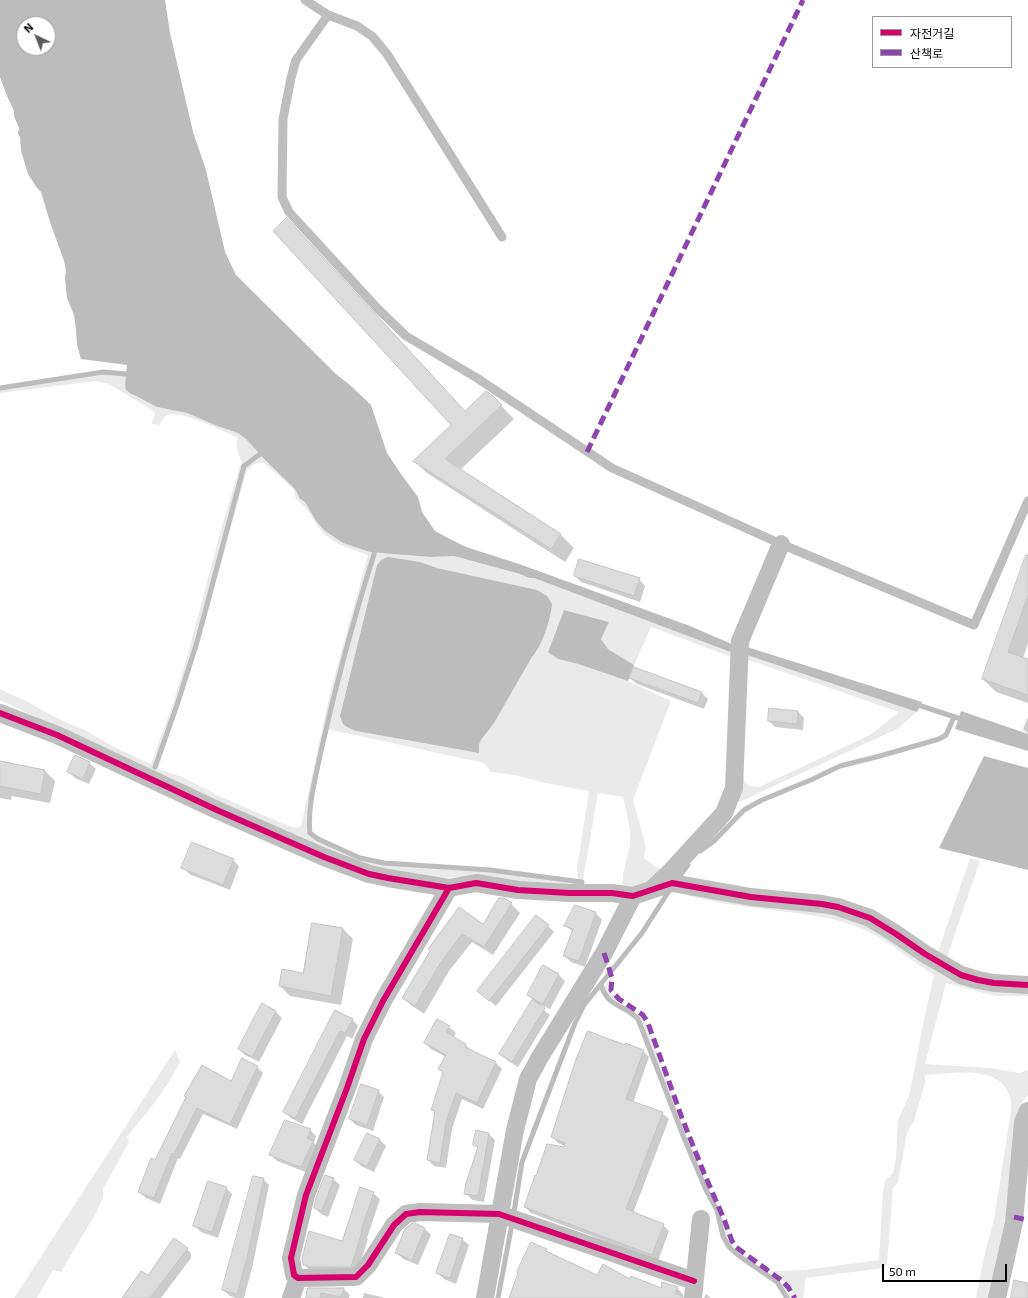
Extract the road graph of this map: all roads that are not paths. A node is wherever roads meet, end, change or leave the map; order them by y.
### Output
1 (305, 0) edge
2 (328, 15) junction
3 (502, 237) dead end
4 (1028, 501) edge
5 (781, 544) junction
6 (0, 713) edge
7 (448, 888) junction
8 (652, 889) junction
9 (633, 896) junction
10 (1028, 985) edge
11 (1028, 1111) edge
12 (499, 1214) junction
13 (701, 1219) dead end
14 (298, 1278) junction
15 (693, 1290) edge
16 (291, 1298) edge
17 (485, 1298) edge
18 (997, 1298) edge

1 - 2 lane
2 - 3 lane
2 - 5 lane
4 - 5 lane
5 - 8 street
6 - 7 street
7 - 9 street
7 - 14 street
8 - 9 street
8 - 10 street
9 - 12 street
11 - 18 street
12 - 14 street
12 - 15 street
12 - 17 street
13 - 15 street
14 - 16 street

